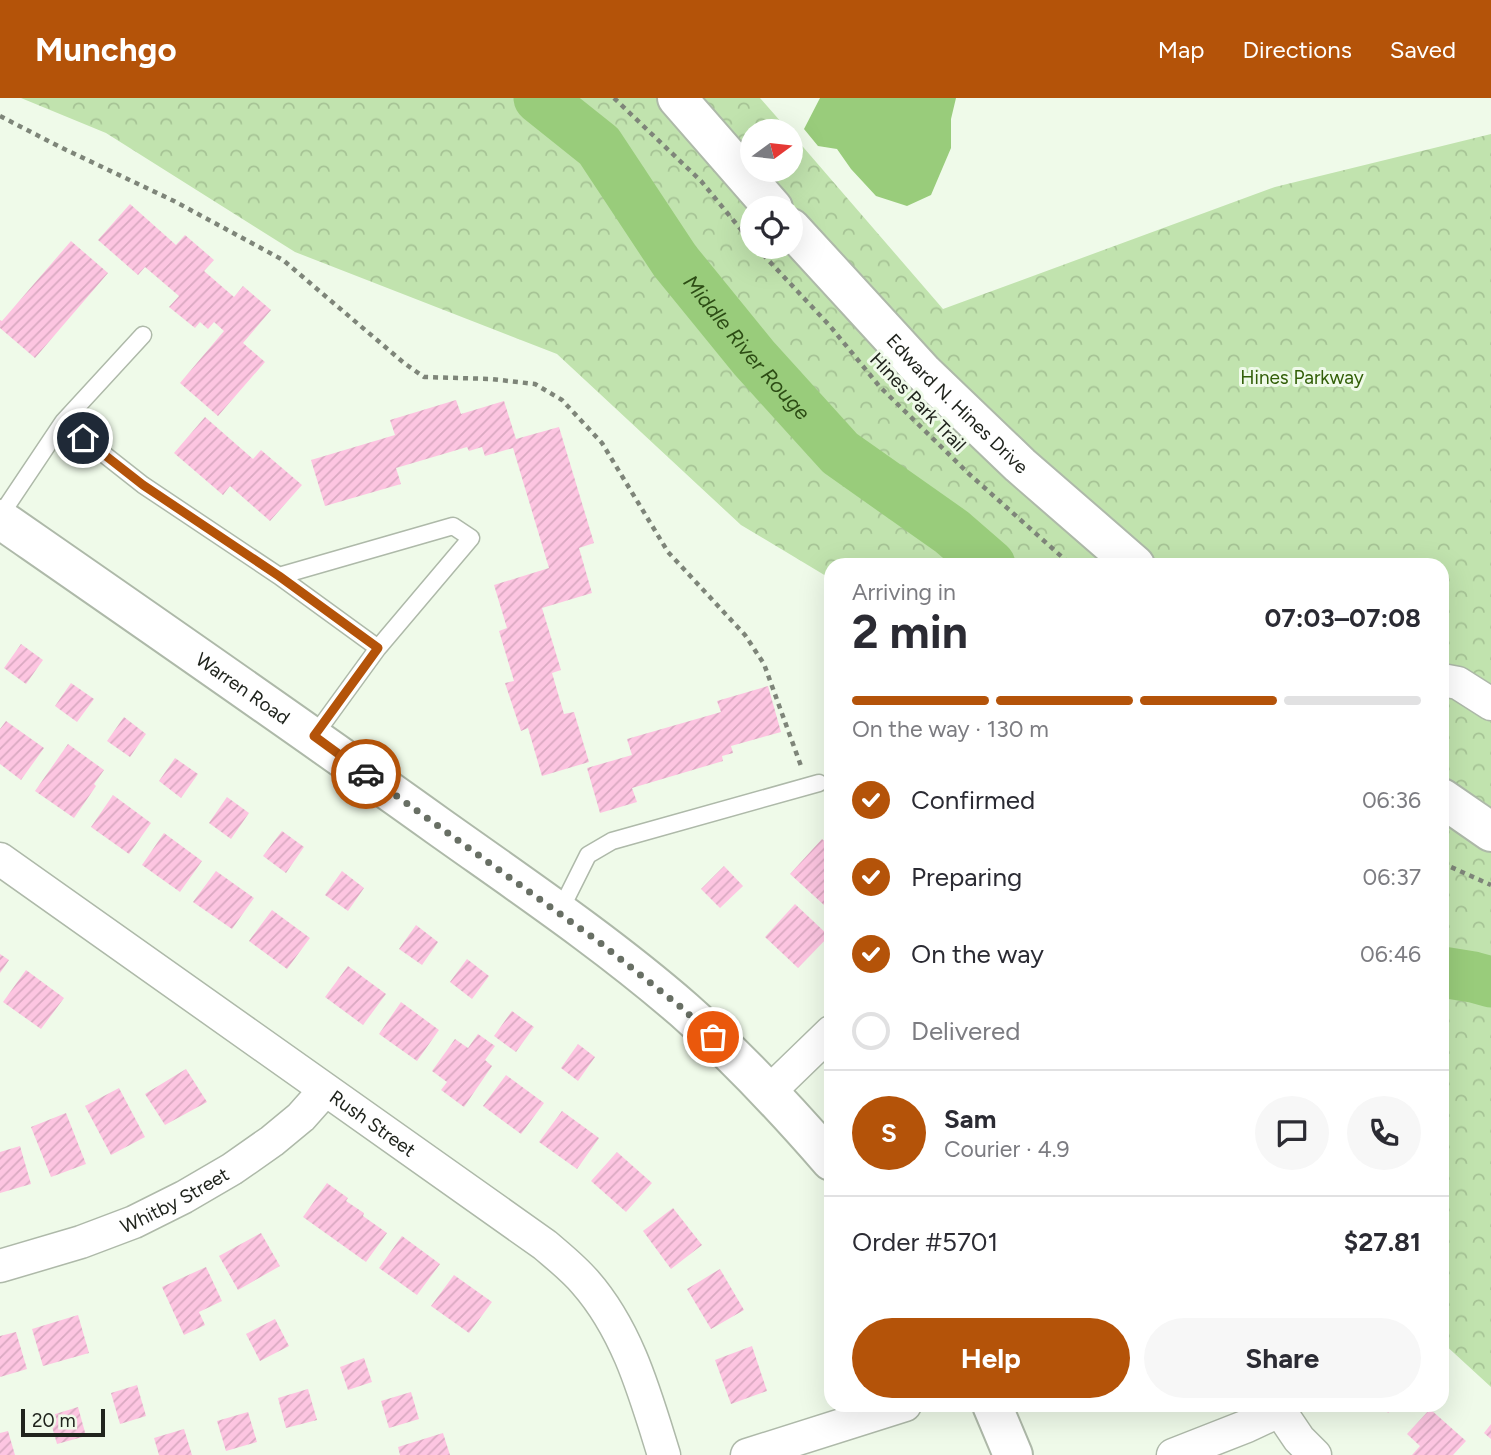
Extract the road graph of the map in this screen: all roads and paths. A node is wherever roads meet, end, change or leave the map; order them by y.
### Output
1 (614, 98) edge
2 (677, 98) edge
3 (0, 116) edge
4 (763, 196) edge
5 (740, 230) edge
6 (803, 241) edge
7 (767, 259) edge
8 (143, 335) dead end
9 (63, 422) junction
10 (0, 518) edge
11 (1064, 558) edge
12 (1127, 558) edge
13 (279, 576) junction
14 (378, 648) junction
15 (1449, 681) edge
16 (1491, 704) edge
17 (314, 736) junction
18 (814, 784) joint
19 (1449, 803) edge
20 (1491, 832) edge
21 (0, 859) edge
22 (1449, 866) edge
23 (1491, 885) edge
24 (559, 913) junction
25 (824, 1039) edge
26 (325, 1090) junction
27 (769, 1091) junction
28 (824, 1153) edge
29 (0, 1266) edge
30 (883, 1412) edge
31 (995, 1412) edge
32 (1271, 1412) edge
33 (1281, 1412) edge
34 (664, 1455) edge
35 (747, 1455) edge
36 (1013, 1455) edge
37 (1173, 1455) edge
38 (1315, 1455) edge

1 - 5 path, Hines Park Trail
2 - 4 main road
3 - 18 path
6 - 12 main road, Edward N. Hines Drive
7 - 11 path, Hines Park Trail
8 - 9 lane
9 - 10 lane
9 - 13 lane
10 - 17 main road, Warren Road
13 - 14 lane
13 - 14 lane
14 - 17 lane
15 - 16 street
17 - 24 main road, Warren Road
18 - 24 lane
19 - 20 main road
21 - 26 street, Rush Street
22 - 23 path
24 - 27 main road, Warren Road
25 - 27 street
26 - 29 street, Whitby Street
26 - 34 street, Rush Street
27 - 28 main road, Warren Road
30 - 35 street
31 - 36 main road
32 - 37 street
33 - 38 street

